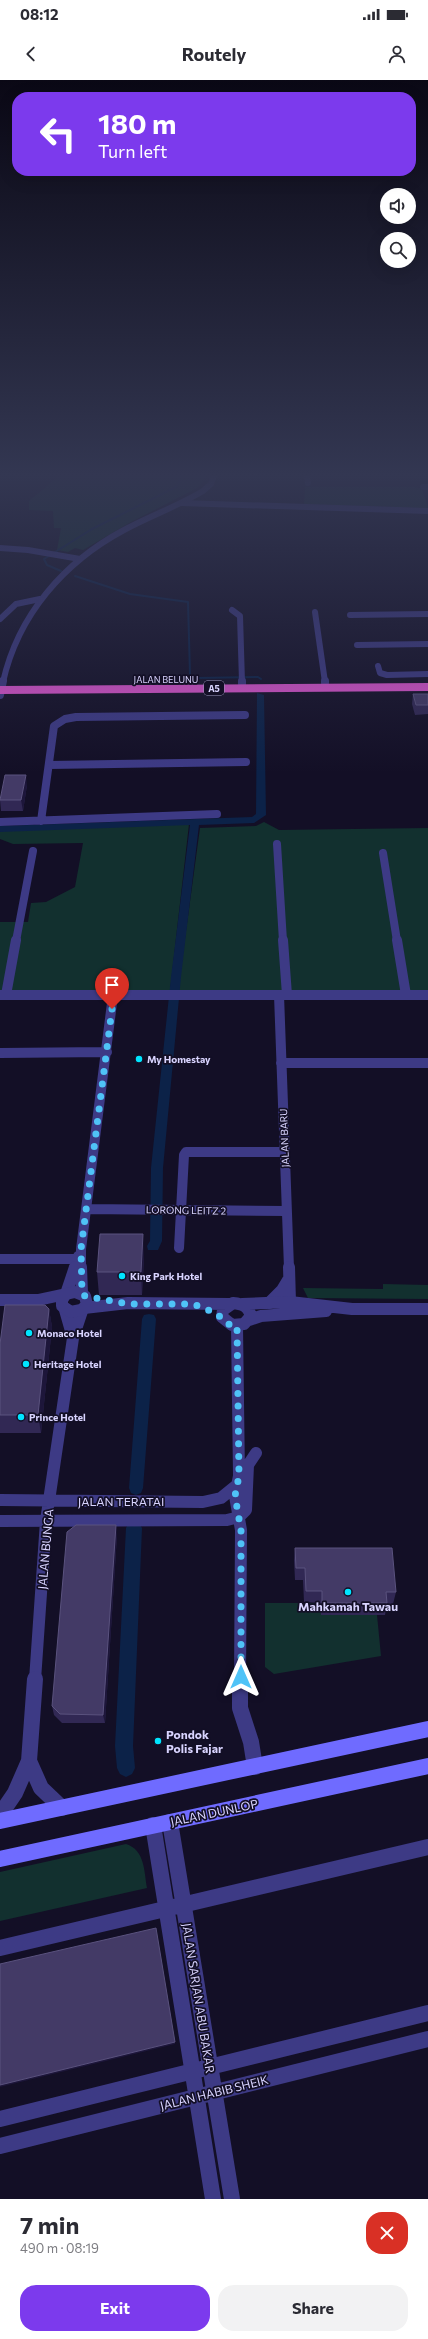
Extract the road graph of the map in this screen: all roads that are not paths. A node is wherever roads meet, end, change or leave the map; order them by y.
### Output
1 (61, 575) edge
2 (40, 599) junction
3 (232, 610) dead end
4 (315, 612) dead end
5 (428, 614) edge
6 (350, 615) dead end
7 (0, 619) edge
8 (428, 644) edge
9 (357, 645) dead end
10 (378, 666) dead end
11 (428, 674) edge
12 (242, 679) junction
13 (428, 682) edge
14 (325, 683) junction
15 (428, 687) edge
16 (1, 689) edge
17 (245, 715) dead end
18 (246, 762) dead end
19 (49, 765) junction
20 (217, 814) dead end
21 (41, 821) junction
22 (0, 822) edge
23 (277, 844) dead end
24 (33, 852) dead end
25 (383, 853) dead end
26 (3, 995) edge
27 (113, 995) junction
28 (283, 995) junction
29 (406, 995) junction
30 (428, 995) edge
31 (107, 1052) junction
32 (0, 1053) edge
33 (281, 1063) junction
34 (428, 1063) edge
35 (284, 1152) junction
36 (86, 1209) junction
37 (181, 1210) junction
38 (286, 1211) junction
39 (179, 1248) dead end
40 (79, 1254) junction
41 (0, 1259) edge
42 (288, 1280) junction
43 (66, 1294) junction
44 (84, 1295) junction
45 (0, 1300) edge
46 (19, 1300) junction
47 (290, 1302) junction
48 (269, 1303) junction
49 (128, 1304) junction
50 (193, 1304) junction
51 (230, 1304) junction
52 (242, 1304) junction
53 (63, 1308) junction
54 (83, 1309) junction
55 (352, 1309) junction
56 (428, 1309) edge
57 (270, 1315) junction
58 (249, 1320) junction
59 (224, 1321) junction
60 (237, 1326) junction
61 (73, 1338) junction
62 (256, 1453) dead end
63 (238, 1485) junction
64 (0, 1500) edge
65 (49, 1501) junction
66 (233, 1518) junction
67 (0, 1521) edge
68 (46, 1521) junction
69 (428, 1729) edge
70 (29, 1761) junction
71 (428, 1766) edge
72 (255, 1767) junction
73 (62, 1808) junction
74 (0, 1815) edge
75 (0, 1821) edge
76 (170, 1822) junction
77 (153, 1825) junction
78 (428, 1847) edge
79 (0, 1859) edge
80 (184, 1905) junction
81 (166, 1909) junction
82 (0, 1948) edge
83 (428, 2013) edge
84 (428, 2039) edge
85 (211, 2067) junction
86 (193, 2072) junction
87 (215, 2092) junction
88 (196, 2096) junction
89 (0, 2119) edge
90 (0, 2146) edge
91 (213, 2199) edge
92 (232, 2199) edge

1 - 2 street
2 - 7 street
2 - 16 street
3 - 12 street
4 - 14 street
5 - 6 street
8 - 9 street
10 - 11 street
12 - 14 highway, JALAN BELUNU / A5
12 - 16 highway, JALAN BELUNU / A5
13 - 14 highway, JALAN BELUNU / A5
15 - 16 highway, JALAN BELUNU / A5
17 - 19 street
18 - 19 street
19 - 21 street
20 - 21 street
21 - 22 street
23 - 28 street, JALAN BARU
24 - 26 street
25 - 29 street
26 - 27 street
27 - 28 street
27 - 31 street
28 - 29 street
28 - 33 street, JALAN BARU
29 - 30 street
31 - 32 street
31 - 36 street
33 - 34 street
33 - 35 street, JALAN BARU
35 - 37 street
35 - 38 street, JALAN BARU
36 - 37 street, LORONG LEITZ 2
36 - 40 street
37 - 38 street, LORONG LEITZ 2
37 - 39 street
38 - 42 street, JALAN BARU
40 - 41 street
40 - 43 street
40 - 44 street
42 - 47 street, JALAN BARU
42 - 48 street
43 - 44 street
43 - 46 street
43 - 53 street
44 - 49 street
44 - 54 street
45 - 46 street
46 - 53 street
47 - 48 street
47 - 55 street
47 - 57 street
48 - 52 street
49 - 50 street
49 - 54 street
50 - 51 street
50 - 59 street
51 - 52 street
51 - 59 street
52 - 58 street
53 - 54 street
53 - 61 street, JALAN BUNGA
54 - 61 street, JALAN BUNGA
55 - 56 street
55 - 57 street
57 - 58 street
58 - 60 street
59 - 60 street
60 - 63 street
61 - 65 street, JALAN BUNGA
62 - 66 street
63 - 65 street, JALAN TERATAI
63 - 66 street
64 - 65 street, JALAN TERATAI
65 - 68 street, JALAN BUNGA
66 - 68 street, JALAN TERATAI
66 - 72 street
67 - 68 street, JALAN TERATAI
68 - 70 street, JALAN BUNGA
69 - 72 main road
70 - 73 street, JALAN BUNGA
70 - 74 street, JALAN BUNGA
71 - 76 main road, JALAN DUNLOP
72 - 73 main road
73 - 75 main road
76 - 77 main road, JALAN DUNLOP
76 - 80 street, JALAN SARJAN ABU BAKAR
77 - 79 main road, JALAN DUNLOP
77 - 81 street, JALAN SARJAN ABU BAKAR
78 - 80 street
80 - 81 street
80 - 85 street, JALAN SARJAN ABU BAKAR
81 - 82 street
81 - 86 street, JALAN SARJAN ABU BAKAR
83 - 85 street
84 - 87 street, JALAN HABIB SHEIK
85 - 86 street
85 - 87 street, JALAN SARJAN ABU BAKAR
86 - 88 street, JALAN SARJAN ABU BAKAR
86 - 89 street
87 - 88 street, JALAN HABIB SHEIK
87 - 92 street, JALAN SARJAN ABU BAKAR
88 - 90 street, JALAN HABIB SHEIK
88 - 91 street, JALAN SARJAN ABU BAKAR

